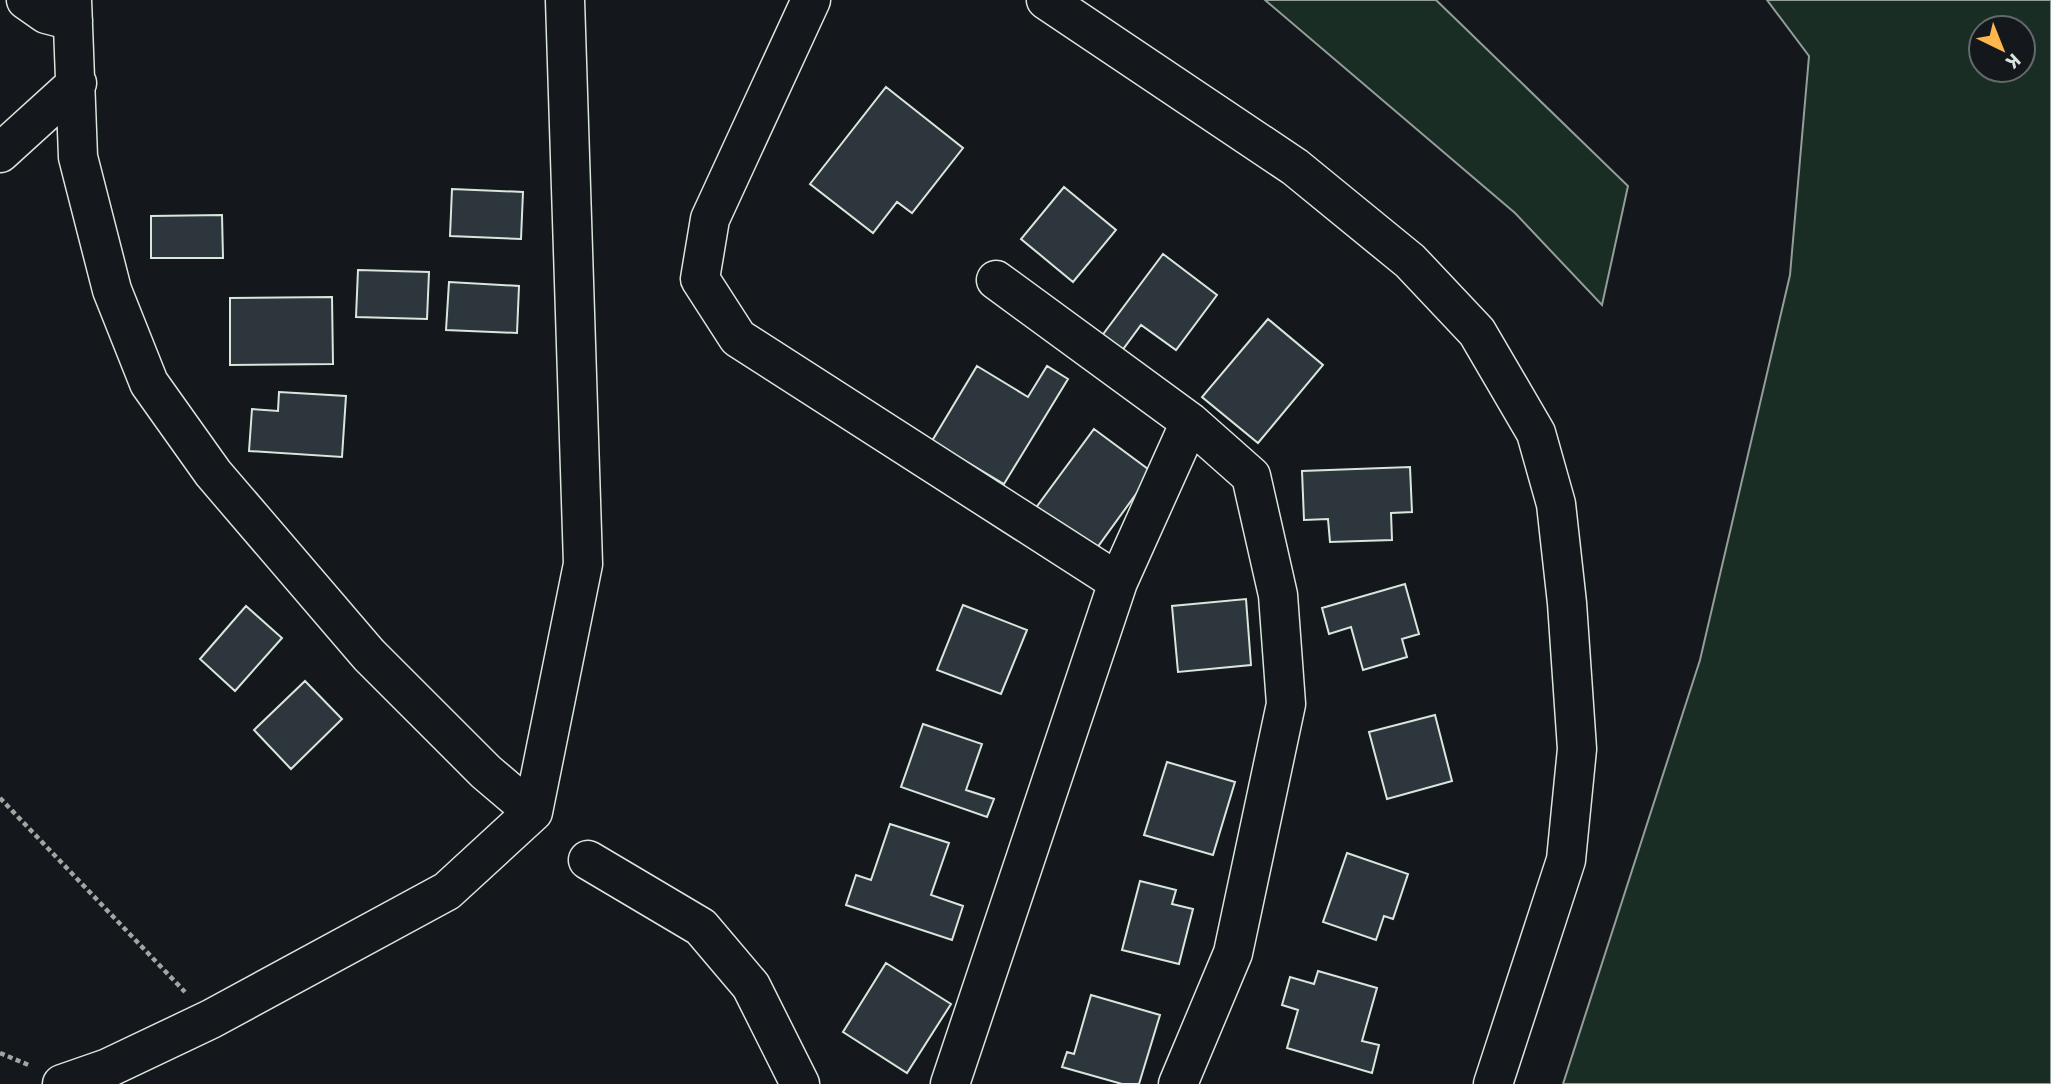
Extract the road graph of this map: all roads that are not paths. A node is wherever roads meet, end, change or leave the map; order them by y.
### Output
1 (26, 0) edge
2 (565, 0) edge
3 (811, 0) edge
4 (1046, 0) edge
5 (73, 10) edge
6 (77, 83) junction
7 (0, 153) edge
8 (996, 280) dead end
9 (1190, 422) junction
10 (1118, 582) junction
11 (533, 812) junction
12 (589, 860) dead end
13 (62, 1084) edge
14 (800, 1084) edge
15 (950, 1084) edge
16 (1178, 1084) edge
17 (1493, 1084) edge

1 - 5 street
2 - 11 street
3 - 10 street
4 - 17 street
5 - 6 street
6 - 7 street
6 - 11 street
8 - 9 street
9 - 10 street
9 - 16 street
10 - 15 street
11 - 13 street
12 - 14 street

